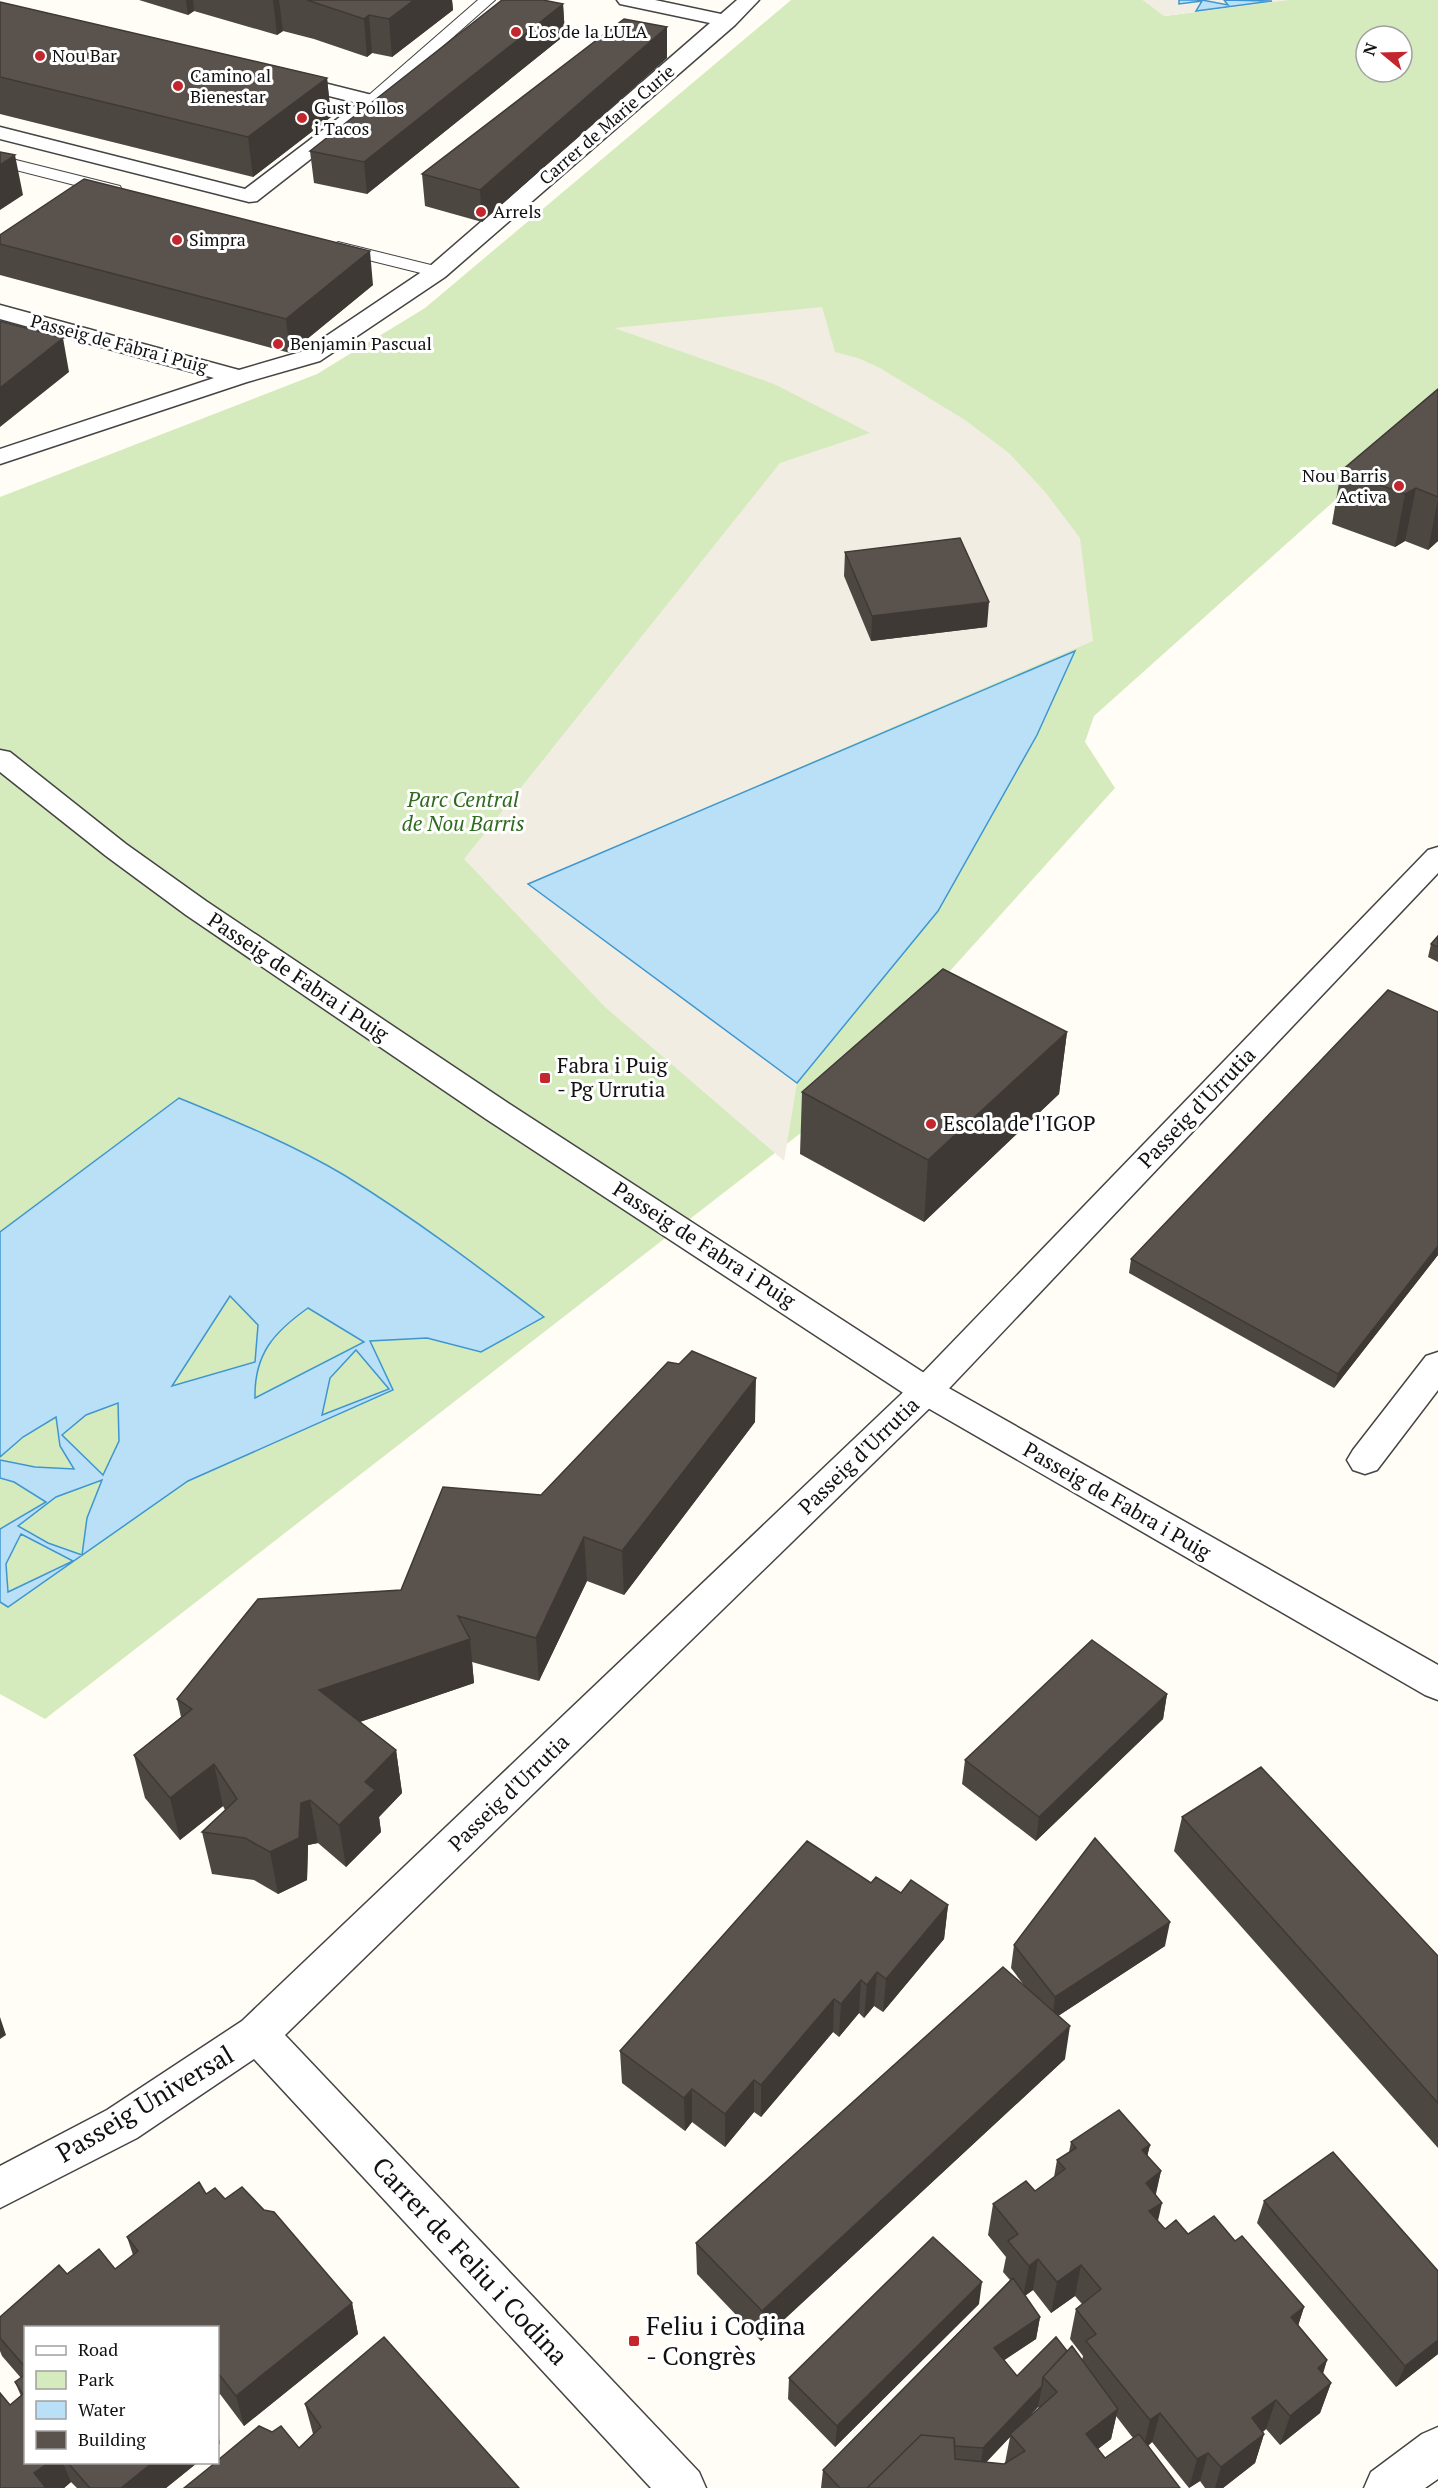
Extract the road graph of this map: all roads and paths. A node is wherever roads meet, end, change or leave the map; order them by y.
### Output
1 (487, 0) edge
2 (627, 0) edge
3 (746, 0) edge
4 (728, 21) junction
5 (265, 74) edge
6 (367, 106) junction
7 (0, 134) edge
8 (0, 161) edge
9 (127, 193) edge
10 (323, 243) edge
11 (437, 272) junction
12 (0, 312) edge
13 (239, 377) junction
14 (0, 457) edge
15 (0, 758) edge
16 (1438, 856) edge
17 (1438, 1365) edge
18 (926, 1391) junction
19 (1365, 1460) dead end
20 (1438, 1684) edge
21 (257, 2034) junction
22 (0, 2188) edge
23 (1438, 2450) edge
24 (683, 2488) edge
25 (1387, 2488) edge

1 - 6 lane
2 - 4 street
3 - 4 street, Carrer de Marie Curie
4 - 11 street, Carrer de Marie Curie
5 - 6 street
6 - 7 street
8 - 9 lane
10 - 11 lane
11 - 13 street, Carrer de Marie Curie
12 - 13 street, Passeig de Fabra i Puig
13 - 14 street, Carrer de Marie Curie
15 - 18 street, Passeig de Fabra i Puig
16 - 18 street, Passeig d'Urrutia
17 - 19 street
18 - 20 street, Passeig de Fabra i Puig
18 - 21 street, Passeig d'Urrutia
21 - 22 street, Passeig Universal
21 - 24 street, Carrer de Feliu i Codina
23 - 25 street

